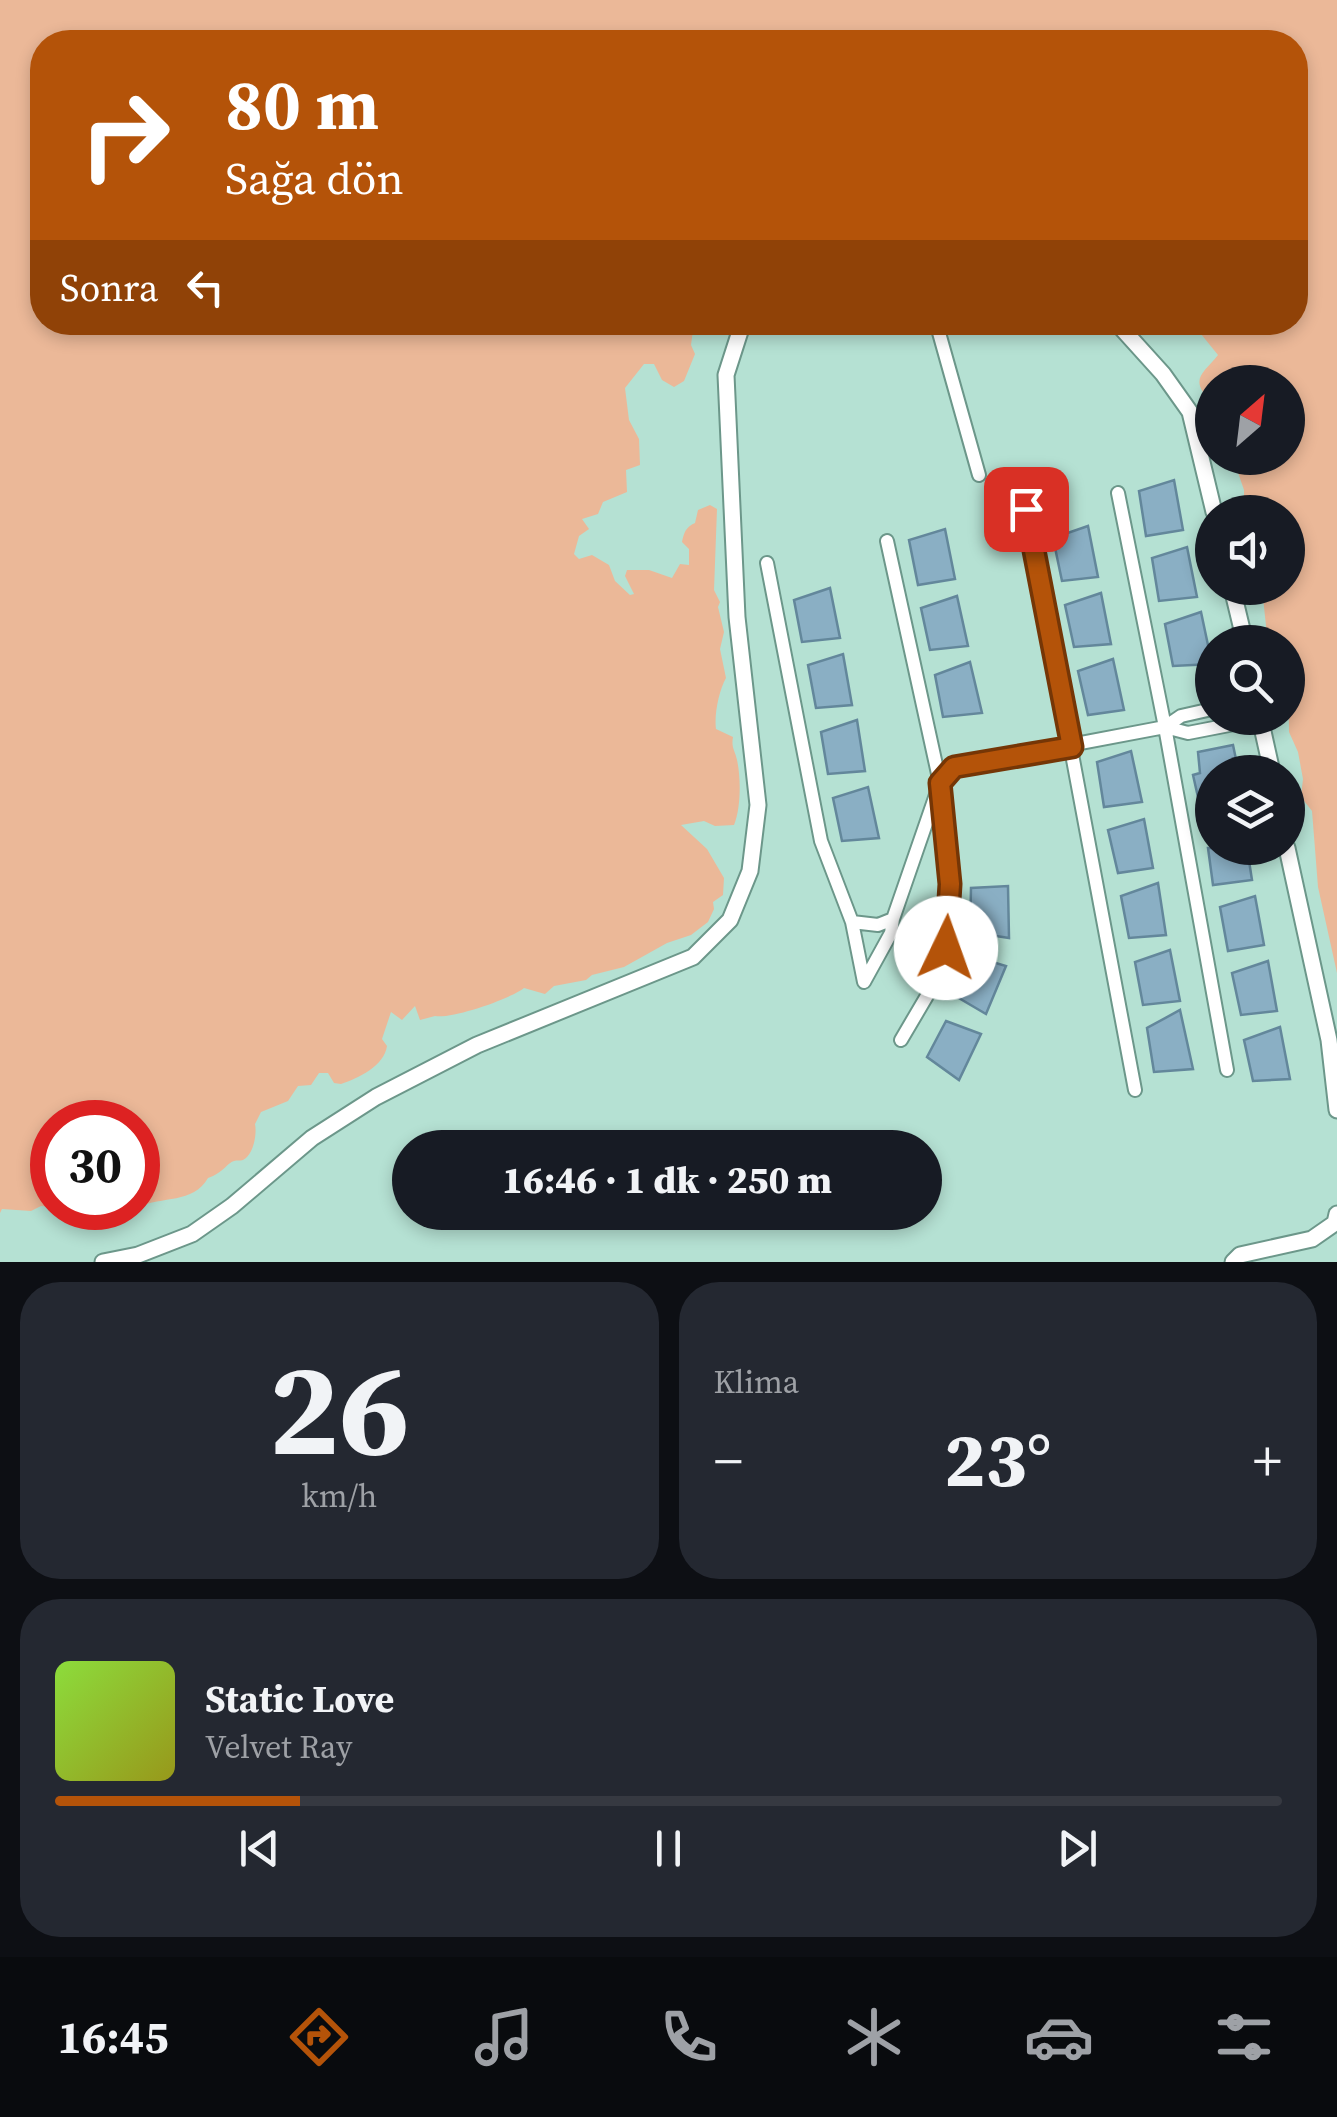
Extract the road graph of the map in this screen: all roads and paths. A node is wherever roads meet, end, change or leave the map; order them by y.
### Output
1 (740, 335) edge
2 (940, 335) edge
3 (1128, 335) edge
4 (978, 475) dead end
5 (1118, 493) dead end
6 (1210, 495) edge
7 (1026, 509) dead end
8 (887, 541) dead end
9 (767, 563) dead end
10 (1195, 713) edge
11 (1165, 727) junction
12 (1195, 732) edge
13 (1072, 747) junction
14 (940, 783) junction
15 (1292, 865) edge
16 (893, 919) junction
17 (852, 922) junction
18 (901, 1040) dead end
19 (1227, 1070) dead end
20 (1135, 1090) dead end
21 (1337, 1110) edge
22 (1337, 1214) edge
23 (103, 1262) edge
24 (1232, 1262) edge

1 - 23 street
2 - 4 street
3 - 6 street
5 - 11 street
7 - 13 street
8 - 14 street
9 - 17 street
10 - 11 street
11 - 12 street
11 - 13 street
11 - 19 street
13 - 14 street
13 - 20 street
14 - 16 street
14 - 18 street
15 - 21 street
16 - 17 street
16 - 17 street
22 - 24 street

